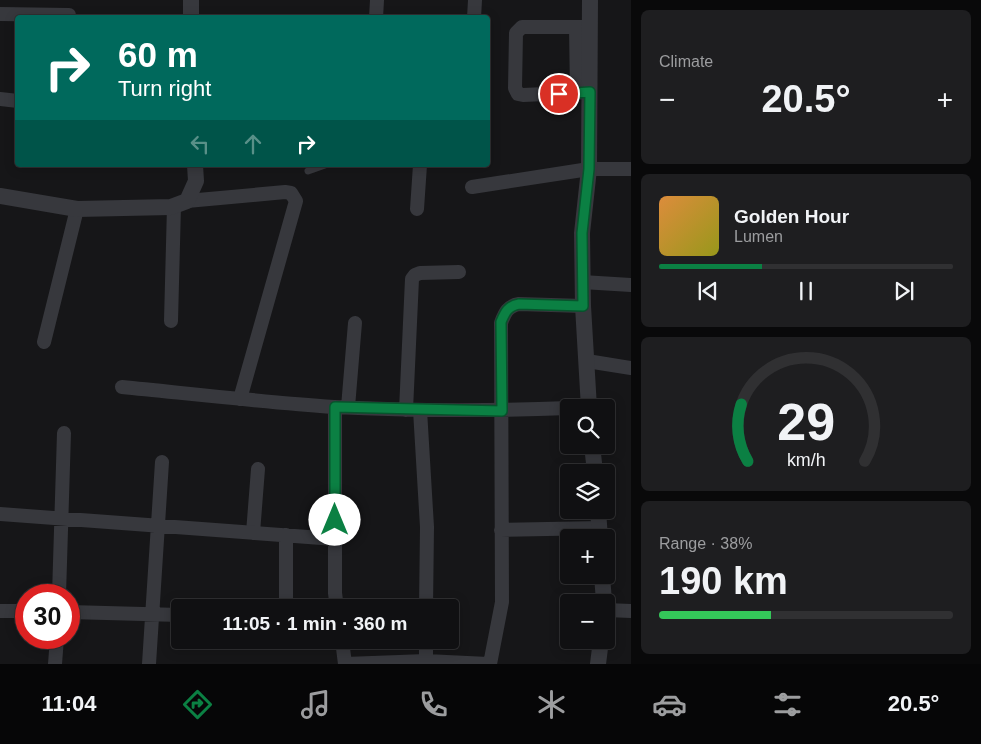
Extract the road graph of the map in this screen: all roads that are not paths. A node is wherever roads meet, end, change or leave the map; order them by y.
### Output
1 (191, 0) edge
2 (377, 0) edge
3 (475, 0) edge
4 (590, 0) edge
5 (0, 14) edge
6 (69, 15) dead end
7 (191, 15) edge
8 (376, 15) edge
9 (474, 15) edge
10 (583, 27) junction
11 (584, 93) junction
12 (0, 99) edge
13 (15, 101) edge
14 (195, 167) edge
15 (319, 167) edge
16 (420, 167) edge
17 (589, 169) junction
18 (631, 169) edge
19 (308, 171) dead end
20 (472, 187) dead end
21 (0, 196) edge
22 (181, 204) junction
23 (77, 209) junction
24 (417, 210) dead end
25 (458, 272) dead end
26 (582, 282) junction
27 (631, 285) edge
28 (583, 306) junction
29 (171, 321) dead end
30 (355, 323) dead end
31 (44, 342) dead end
32 (587, 361) junction
33 (631, 368) edge
34 (122, 387) dead end
35 (240, 399) junction
36 (589, 399) edge
37 (342, 407) junction
38 (560, 408) edge
39 (413, 410) junction
40 (502, 411) junction
41 (64, 433) dead end
42 (162, 462) dead end
43 (258, 469) dead end
44 (0, 514) edge
45 (61, 518) junction
46 (158, 525) junction
47 (501, 530) junction
48 (560, 532) edge
49 (253, 533) junction
50 (286, 536) junction
51 (335, 539) junction
52 (59, 584) edge
53 (286, 599) edge
54 (336, 599) edge
55 (426, 599) edge
56 (615, 610) edge
57 (0, 611) edge
58 (15, 611) edge
59 (631, 611) edge
60 (80, 612) edge
61 (152, 614) junction
62 (171, 615) edge
63 (56, 649) edge
64 (343, 649) edge
65 (426, 649) edge
66 (600, 649) edge
67 (426, 661) junction
68 (55, 664) edge
69 (149, 664) edge
70 (332, 664) edge
71 (345, 664) edge
72 (489, 664) edge
73 (598, 664) edge

1 - 7 street
2 - 8 street
3 - 9 street
4 - 10 street
5 - 6 street
10 - 11 street
10 - 11 street
11 - 17 street
12 - 13 street
14 - 22 street
15 - 19 lane
16 - 24 street
17 - 18 street
17 - 20 street
17 - 26 street
21 - 23 street
22 - 23 street
22 - 29 street
22 - 35 street
23 - 31 street
25 - 39 street
26 - 27 street
26 - 28 street
28 - 32 street
28 - 40 street
30 - 37 street
32 - 33 street
32 - 36 street
34 - 35 street
35 - 37 street
37 - 39 street
37 - 51 street
38 - 40 street
39 - 40 street
39 - 55 street
40 - 47 street
41 - 45 street
42 - 46 street
43 - 49 street
44 - 45 street
45 - 46 street
45 - 52 street
46 - 49 street
46 - 61 street
47 - 48 street
47 - 72 street
49 - 50 street
50 - 51 street
50 - 53 street
51 - 54 street
56 - 59 street
57 - 58 street
60 - 61 street
61 - 62 street
61 - 69 street
63 - 68 street
64 - 71 street
65 - 67 street
66 - 73 street
67 - 71 street
67 - 72 street
70 - 71 street

